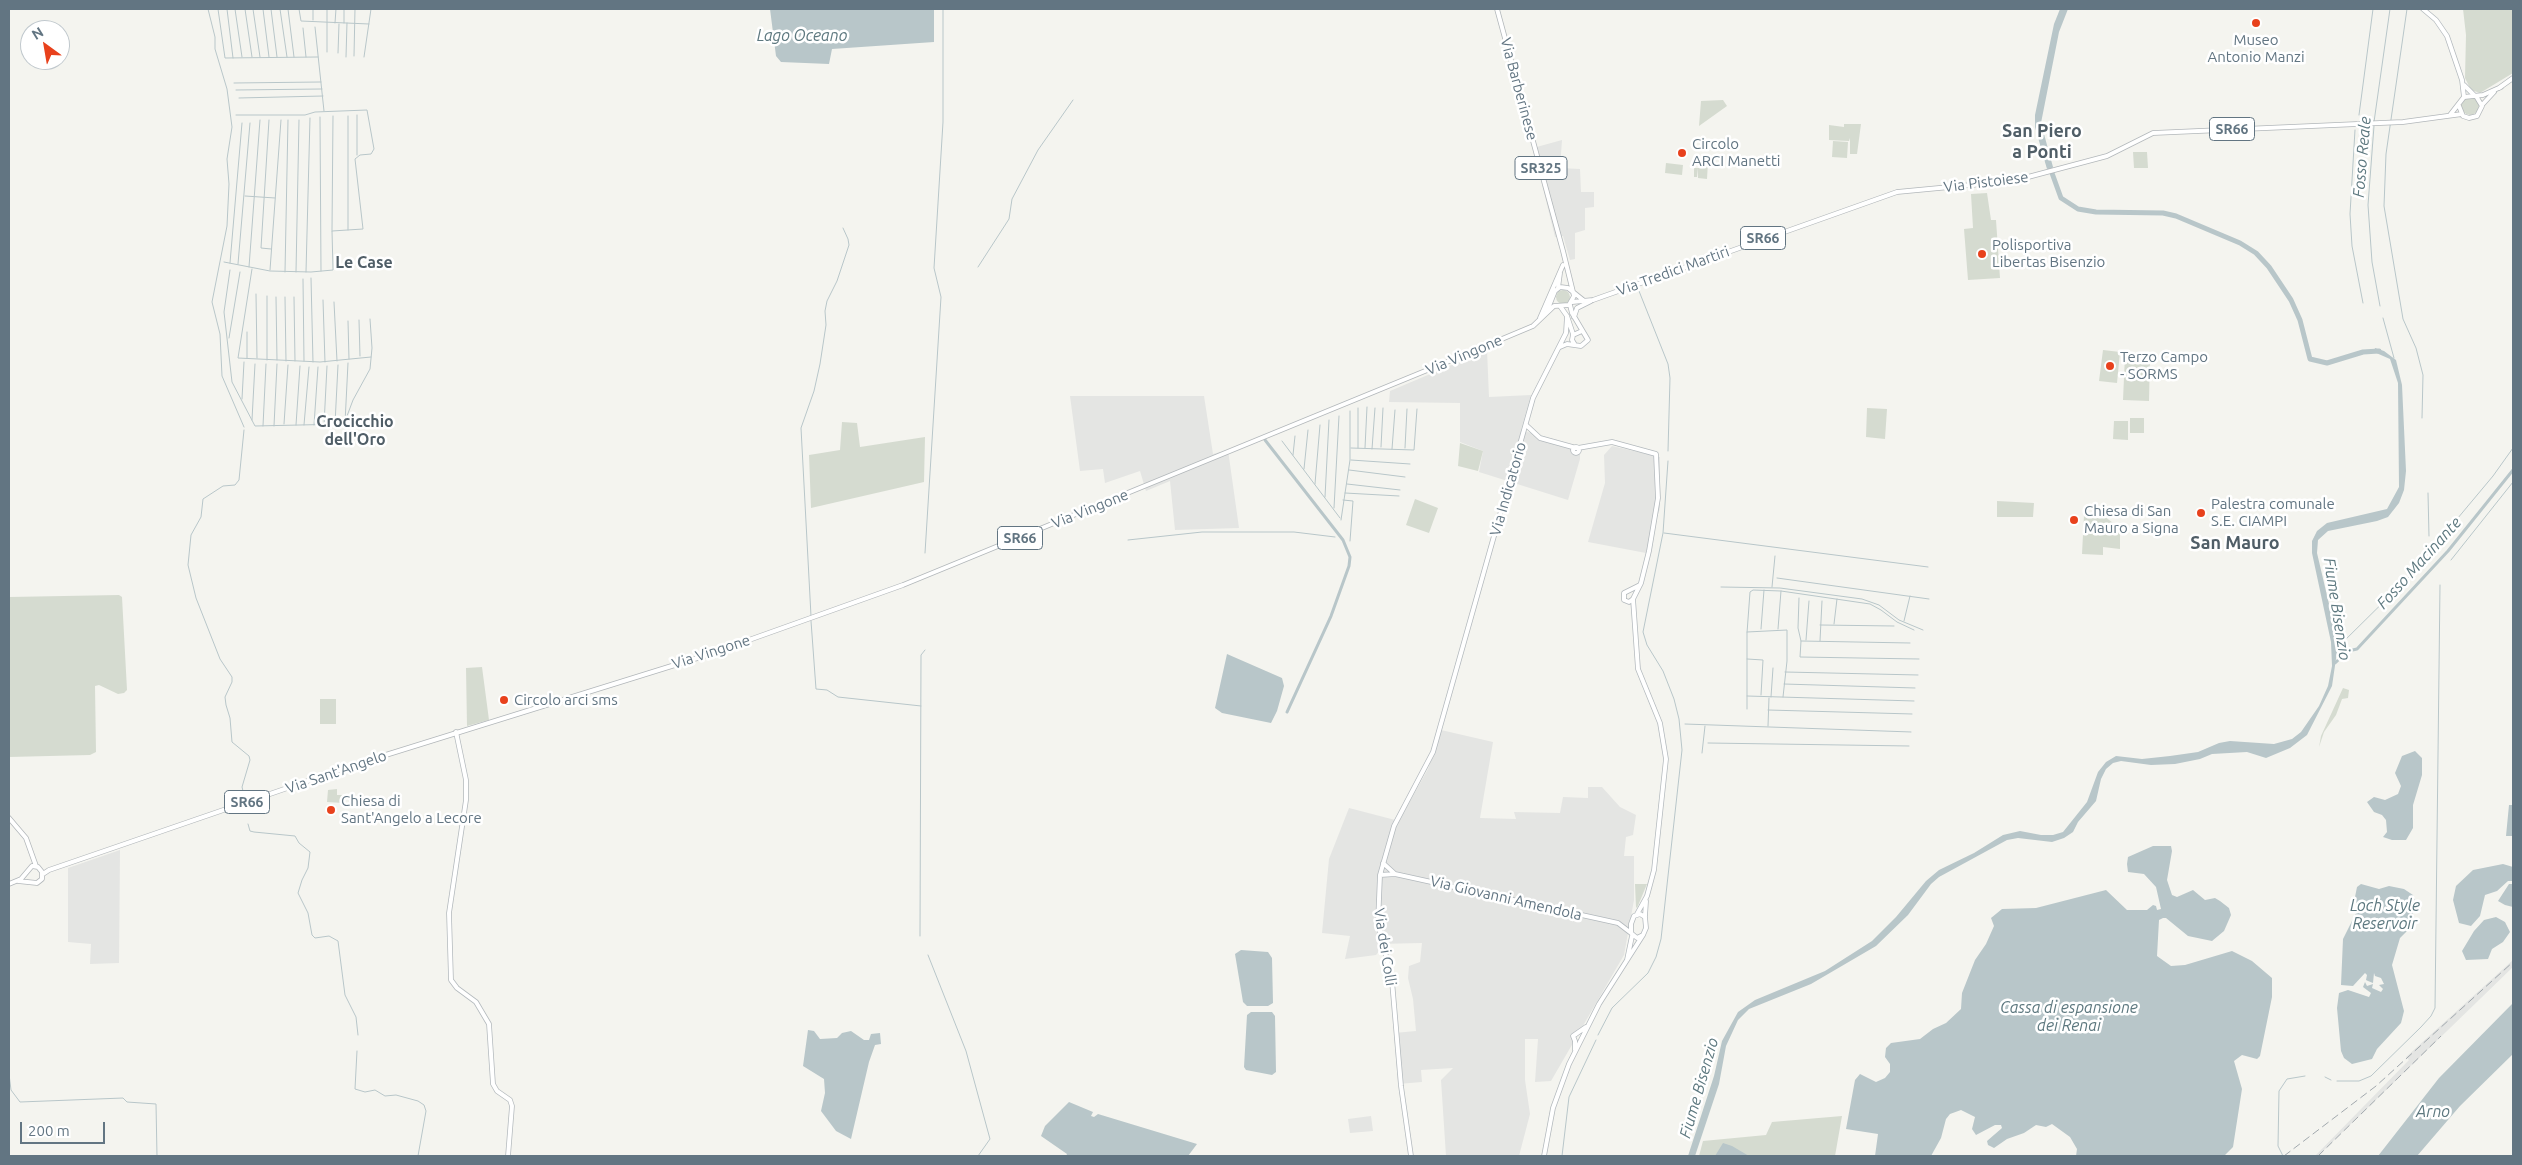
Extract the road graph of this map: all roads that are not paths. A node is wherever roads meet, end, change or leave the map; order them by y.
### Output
1 (1497, 9) edge
2 (2422, 9) edge
3 (2513, 78) edge
4 (2462, 80) junction
5 (2501, 87) junction
6 (2475, 96) junction
7 (2464, 97) junction
8 (2482, 105) junction
9 (2458, 106) junction
10 (2462, 114) junction
11 (2446, 117) junction
12 (1903, 191) joint
13 (1564, 256) junction
14 (1562, 265) junction
15 (1558, 288) junction
16 (1572, 292) junction
17 (1554, 297) junction
18 (1591, 300) junction
19 (1585, 301) junction
20 (1571, 303) junction
21 (1560, 306) junction
22 (1545, 315) junction
23 (1567, 316) junction
24 (1574, 317) junction
25 (1536, 324) junction
26 (1582, 331) junction
27 (1573, 334) junction
28 (1575, 345) junction
29 (1559, 348) junction
30 (1526, 425) junction
31 (1632, 595) junction
32 (1626, 602) junction
33 (1634, 613) junction
34 (1466, 633) joint
35 (624, 680) joint
36 (456, 732) junction
37 (445, 735) junction
38 (459, 743) junction
39 (9, 818) edge
40 (32, 857) junction
41 (1383, 863) junction
42 (30, 867) junction
43 (40, 870) junction
44 (1395, 874) junction
45 (1380, 875) junction
46 (26, 878) junction
47 (9, 884) edge
48 (1647, 896) junction
49 (1637, 914) junction
50 (1645, 917) junction
51 (1632, 919) junction
52 (1618, 923) junction
53 (1632, 934) junction
54 (1643, 935) junction
55 (1621, 970) junction
56 (1590, 1023) junction
57 (1574, 1052) junction
58 (508, 1156) edge
59 (1411, 1156) edge
60 (1544, 1156) edge

1 - 13 main road, Via Barberinese / SR325
2 - 4 main road
3 - 5 main road, SR66
4 - 6 main road
4 - 7 main road
5 - 6 main road, SR66
5 - 8 main road, SR66
6 - 7 main road, SR66
6 - 8 main road
7 - 9 main road
8 - 10 main road, SR66
9 - 10 main road
9 - 11 main road
10 - 11 main road, SR66
11 - 12 main road, Via Pistoiese / SR66
12 - 18 main road, Via Tredici Martiri / SR66
13 - 14 main road, Via Barberinese / SR325
13 - 16 main road, Via Barberinese / SR325
14 - 15 main road, Via Barberinese / SR325
14 - 25 main road, Via Barberinese
15 - 16 main road
15 - 17 main road, SR66
16 - 19 main road
16 - 20 main road
17 - 21 main road
17 - 22 main road, Via Vingone / SR66
18 - 19 main road, Via Tredici Martiri / SR66
18 - 24 main road
19 - 20 main road, Via Tredici Martiri / SR66
20 - 21 main road, SR66
20 - 24 main road
21 - 22 main road, Via Vingone / SR66
21 - 23 main road
22 - 25 main road, Via Vingone / SR66
23 - 27 main road
23 - 29 main road, Via Indicatorio
24 - 26 main road
25 - 35 main road, Via Vingone / SR66
26 - 27 main road
26 - 28 main road
27 - 28 main road
28 - 29 main road
29 - 30 main road, Via Indicatorio
30 - 31 main road
30 - 34 main road, Via Indicatorio
31 - 32 main road
31 - 32 main road
31 - 33 main road
32 - 33 main road
33 - 48 main road
34 - 41 main road, Via dei Colli
35 - 36 main road, Via Sant'Angelo / SR66
36 - 37 main road, Via Sant'Angelo / SR66
36 - 38 main road
37 - 38 main road
37 - 43 main road, Via Sant'Angelo / SR66
38 - 58 main road
39 - 40 main road
40 - 42 main road
40 - 43 main road
41 - 44 main road
41 - 45 main road, Via dei Colli
42 - 43 main road
42 - 46 main road
43 - 46 main road
44 - 45 main road, Via Giovanni Amendola
44 - 52 main road, Via Giovanni Amendola
45 - 59 main road, Via dei Colli
46 - 47 main road
48 - 49 main road
48 - 50 main road
49 - 50 main road
49 - 51 main road
50 - 54 main road
51 - 52 main road, Via Giovanni Amendola
51 - 53 main road
52 - 53 main road, Via Giovanni Amendola
53 - 54 main road
53 - 55 main road
54 - 55 main road
55 - 56 main road
56 - 57 main road
56 - 57 main road
57 - 60 main road

